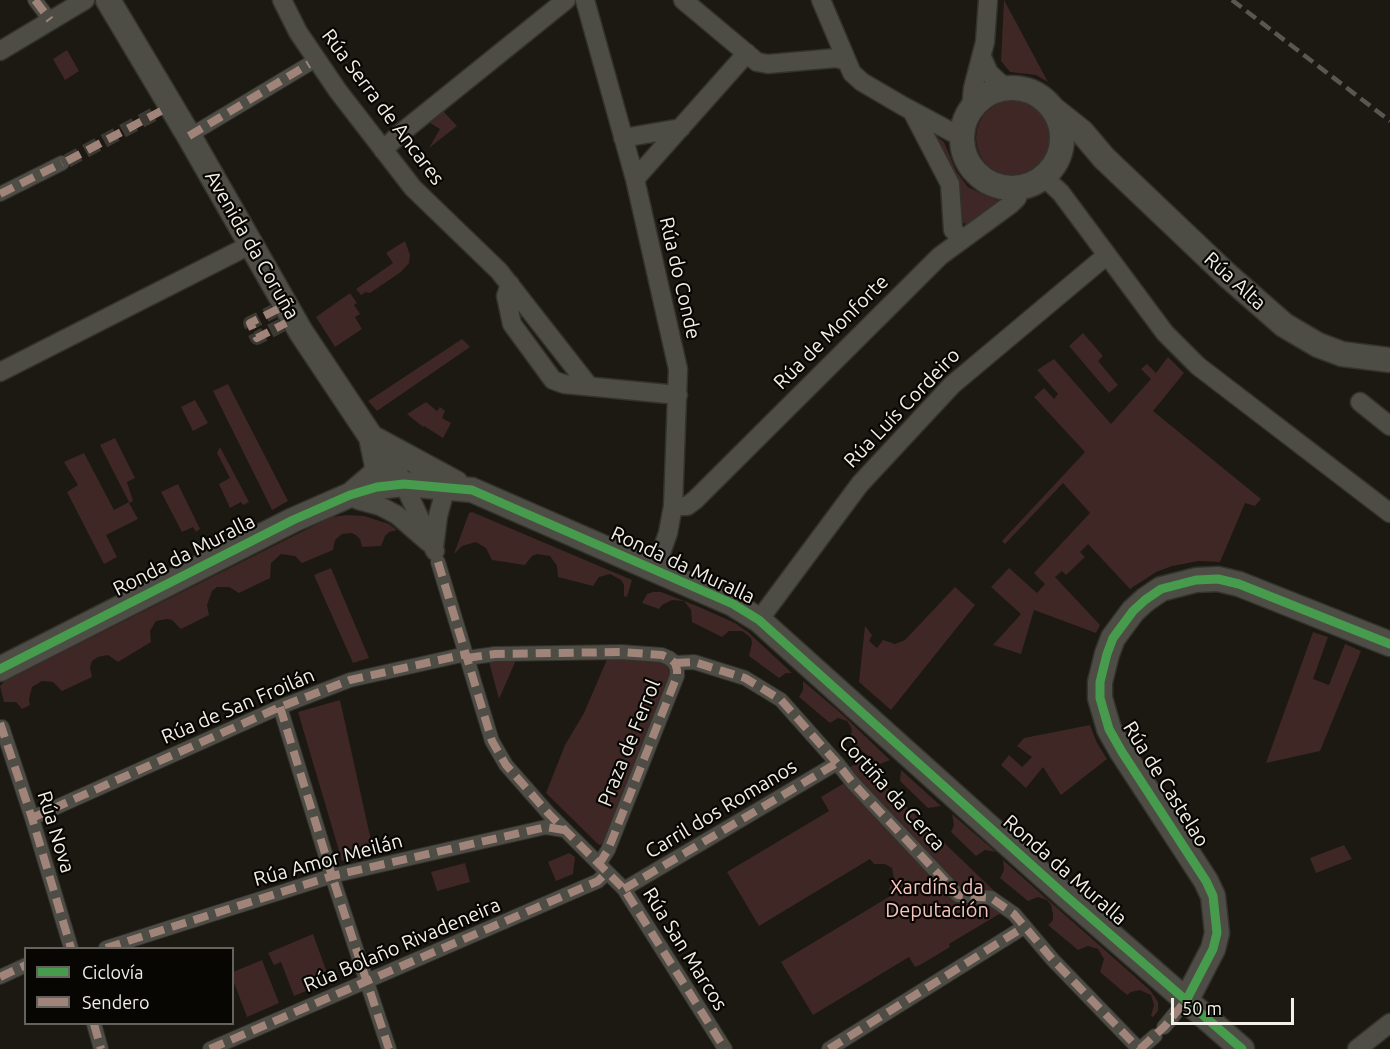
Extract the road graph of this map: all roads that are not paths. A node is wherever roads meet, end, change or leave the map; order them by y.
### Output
1 (35, 0) edge
2 (85, 0) edge
3 (108, 0) edge
4 (282, 0) edge
5 (566, 0) edge
6 (585, 0) edge
7 (683, 0) edge
8 (821, 0) edge
9 (988, 0) edge
10 (50, 20) junction
11 (0, 51) edge
12 (747, 53) junction
13 (982, 57) junction
14 (846, 60) junction
15 (309, 64) dead end
16 (1010, 88) junction
17 (971, 108) junction
18 (1053, 109) junction
19 (912, 111) junction
20 (681, 128) junction
21 (189, 136) junction
22 (961, 137) junction
23 (623, 138) junction
24 (383, 150) junction
25 (1104, 158) junction
26 (62, 164) tunnel mouth
27 (1051, 168) junction
28 (635, 179) junction
29 (1020, 188) junction
30 (0, 194) edge
31 (962, 239) junction
32 (252, 244) junction
33 (1107, 255) junction
34 (1390, 360) edge
35 (0, 372) edge
36 (678, 395) junction
37 (1360, 402) dead end
38 (1390, 426) edge
39 (371, 438) junction
40 (404, 484) junction
41 (448, 488) junction
42 (472, 490) junction
43 (350, 495) junction
44 (674, 506) junction
45 (1390, 513) edge
46 (436, 554) junction
47 (655, 570) junction
48 (759, 620) junction
49 (1390, 644) edge
50 (467, 656) junction
51 (675, 663) junction
52 (0, 669) edge
53 (280, 707) junction
54 (2, 727) dead end
55 (837, 763) junction
56 (32, 818) junction
57 (564, 830) junction
58 (603, 868) junction
59 (332, 876) junction
60 (624, 889) junction
61 (1024, 927) junction
62 (69, 947) edge
63 (109, 947) edge
64 (24, 967) edge
65 (0, 977) edge
66 (367, 982) junction
67 (1187, 999) junction
68 (1390, 1023) edge
69 (95, 1025) edge
70 (101, 1049) edge
71 (210, 1049) edge
72 (389, 1049) edge
73 (725, 1049) edge
74 (829, 1049) edge
75 (1140, 1049) edge
76 (1242, 1049) edge
77 (1357, 1049) edge

1 - 10 street
2 - 10 street
3 - 21 street, Avenida da Coruña
4 - 24 street, Rúa Serra de Ancares
5 - 24 street
6 - 23 street, Rúa do Conde
7 - 12 street
8 - 14 street
9 - 13 street
10 - 11 street
12 - 14 street
12 - 20 street
13 - 16 street
13 - 17 street
14 - 19 street
15 - 21 street
16 - 17 street
16 - 18 street
17 - 22 street
18 - 25 street, Rúa Alta
18 - 27 street
19 - 22 street
19 - 31 street
20 - 23 street
20 - 28 street
21 - 32 street, Avenida da Coruña
22 - 29 street
23 - 28 street, Rúa do Conde
24 - 36 street, Rúa Serra de Ancares
25 - 27 street
25 - 34 street, Rúa Alta
26 - 30 street
27 - 29 street
27 - 33 street
28 - 36 street, Rúa do Conde
29 - 31 street, Rúa de Monforte
31 - 44 street, Rúa de Monforte
32 - 35 street
32 - 39 street, Avenida da Coruña
33 - 45 street
33 - 48 street, Rúa Luís Cordeiro
36 - 44 street, Rúa do Conde
37 - 38 street
39 - 40 street, Avenida da Coruña
39 - 42 street
39 - 43 street
40 - 41 street, Ronda da Muralla
40 - 43 street, Ronda da Muralla
40 - 46 street, Avenida da Coruña
41 - 42 street, Ronda da Muralla
41 - 46 street
42 - 47 street, Ronda da Muralla
43 - 46 street
43 - 52 street, Ronda da Muralla
44 - 47 street, Rúa do Conde
46 - 50 street, Rúa San Marcos
47 - 48 street, Ronda da Muralla
48 - 67 street, Ronda da Muralla
49 - 67 street, Rúa de Castelao
50 - 51 street, Praza de Ferrol
50 - 53 street, Rúa de San Froilán
50 - 57 street, Rúa San Marcos
51 - 55 street, Cortiña da Cerca
51 - 58 street, Praza de Ferrol
53 - 56 street, Rúa de San Froilán
53 - 59 street
54 - 56 street, Rúa Nova
55 - 60 street, Carril dos Romanos
55 - 61 street, Cortiña da Cerca
56 - 62 street, Rúa Nova
57 - 58 street, Rúa San Marcos
57 - 59 street, Rúa Amor Meilán
58 - 60 street, Rúa San Marcos
58 - 66 street, Rúa Bolaño Rivadeneira
59 - 63 street, Rúa Amor Meilán
59 - 66 street
60 - 73 street, Rúa San Marcos
61 - 74 street
61 - 75 street, Cortiña da Cerca
64 - 65 street
66 - 71 street, Rúa Bolaño Rivadeneira
66 - 72 street
67 - 75 street
67 - 76 street, Ronda da Muralla
68 - 77 street
69 - 70 street

